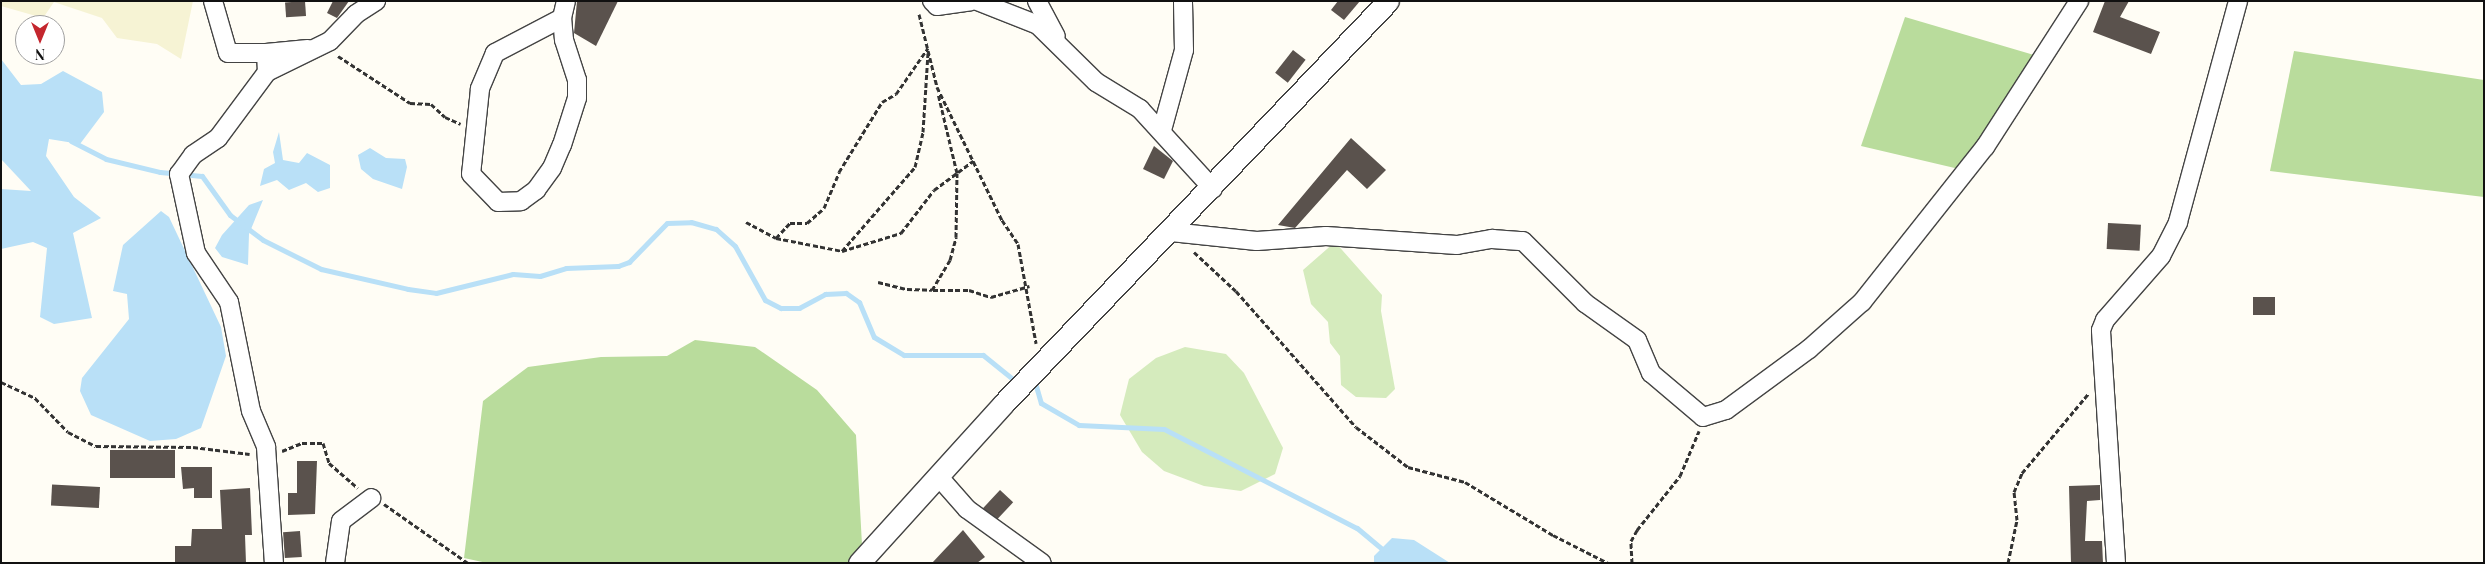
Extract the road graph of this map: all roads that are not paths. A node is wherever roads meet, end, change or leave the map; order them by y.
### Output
1 (213, 1) edge
2 (376, 1) edge
3 (971, 1) edge
4 (977, 1) edge
5 (1037, 1) edge
6 (1183, 1) edge
7 (1388, 1) edge
8 (2079, 1) edge
9 (2238, 1) edge
10 (925, 6) edge
11 (564, 9) edge
12 (1063, 47) junction
13 (316, 48) junction
14 (266, 53) junction
15 (266, 72) junction
16 (1162, 130) junction
17 (1212, 189) junction
18 (1172, 232) junction
19 (938, 476) junction
20 (371, 498) dead end
21 (274, 563) edge
22 (335, 563) edge
23 (859, 563) edge
24 (1042, 563) edge
25 (2116, 563) edge

1 - 14 street
2 - 13 street
3 - 10 street
4 - 12 street
5 - 12 street
6 - 16 street
7 - 17 street
8 - 18 street
9 - 25 street
11 - 11 street
12 - 16 street
13 - 14 street
13 - 15 street
14 - 15 street
15 - 21 street
16 - 17 street
17 - 18 street
18 - 19 street
19 - 23 street
19 - 24 street
20 - 22 street

